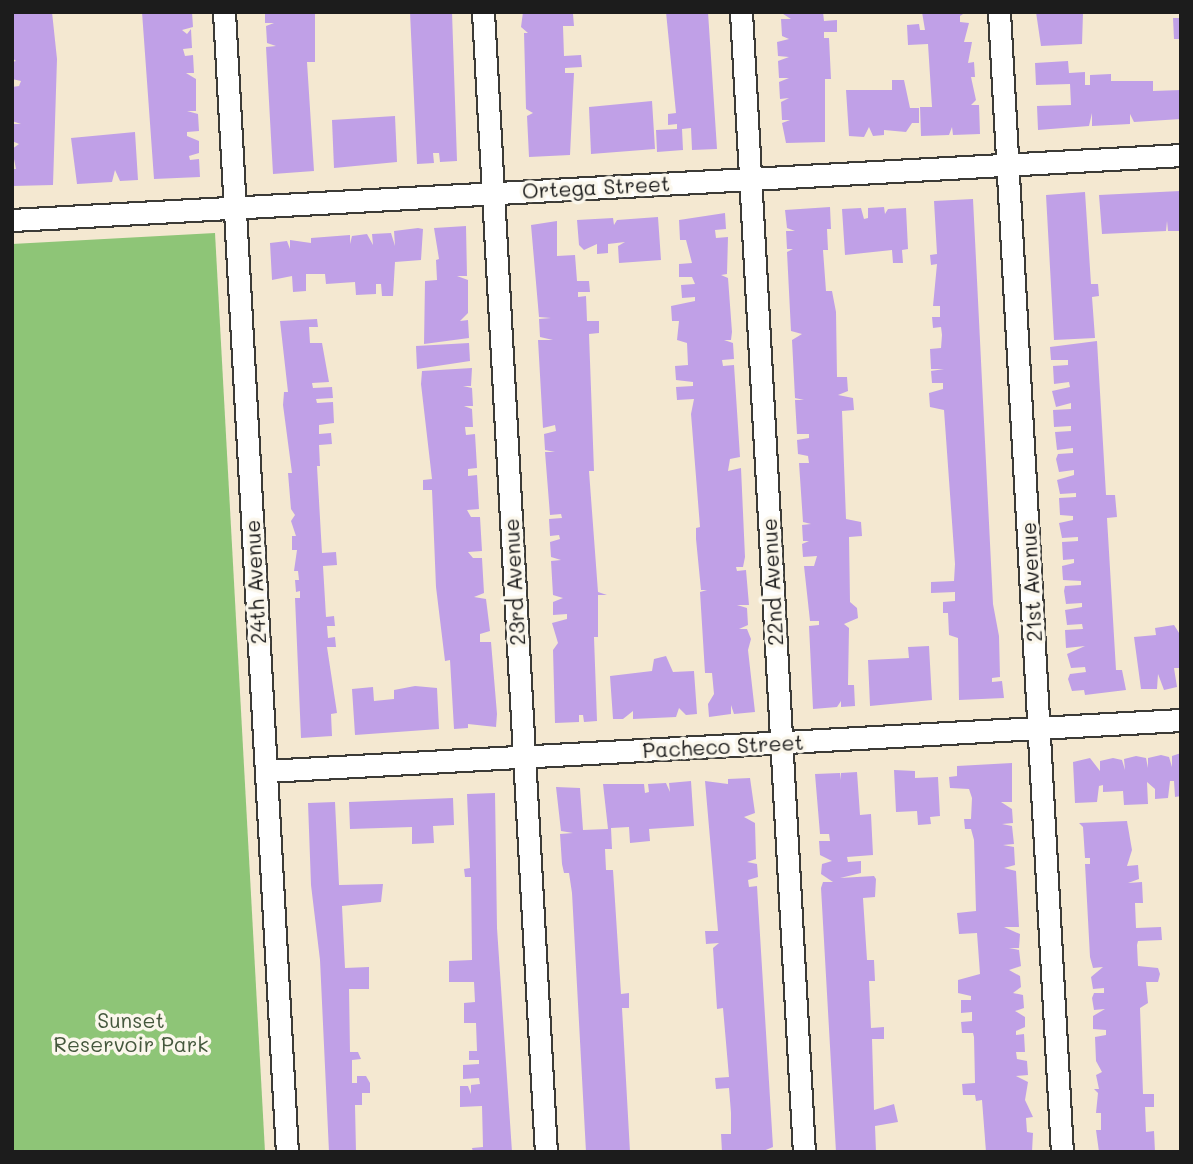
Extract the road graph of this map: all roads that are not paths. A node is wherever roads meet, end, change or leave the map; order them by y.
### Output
1 (224, 12) edge
2 (483, 12) edge
3 (741, 12) edge
4 (999, 12) edge
5 (1181, 155) edge
6 (1007, 164) junction
7 (750, 179) junction
8 (493, 193) junction
9 (234, 208) junction
10 (12, 220) edge
11 (1181, 720) edge
12 (1039, 728) junction
13 (781, 742) junction
14 (524, 757) junction
15 (266, 771) junction
16 (287, 1152) edge
17 (546, 1152) edge
18 (804, 1152) edge
19 (1062, 1152) edge

1 - 9 street, 24th Avenue
2 - 8 street, 23rd Avenue
3 - 7 street, 22nd Avenue
4 - 6 street, 21st Avenue
5 - 6 street, Ortega Street
6 - 7 street, Ortega Street
6 - 12 street, 21st Avenue
7 - 8 street, Ortega Street
7 - 13 street, 22nd Avenue
8 - 9 street, Ortega Street
8 - 14 street, 23rd Avenue
9 - 10 street, Ortega Street
9 - 15 street, 24th Avenue
11 - 12 street, Pacheco Street
12 - 13 street, Pacheco Street
12 - 19 street, 21st Avenue
13 - 14 street, Pacheco Street
13 - 18 street, 22nd Avenue
14 - 15 street, Pacheco Street
14 - 17 street, 23rd Avenue
15 - 16 street, 24th Avenue

